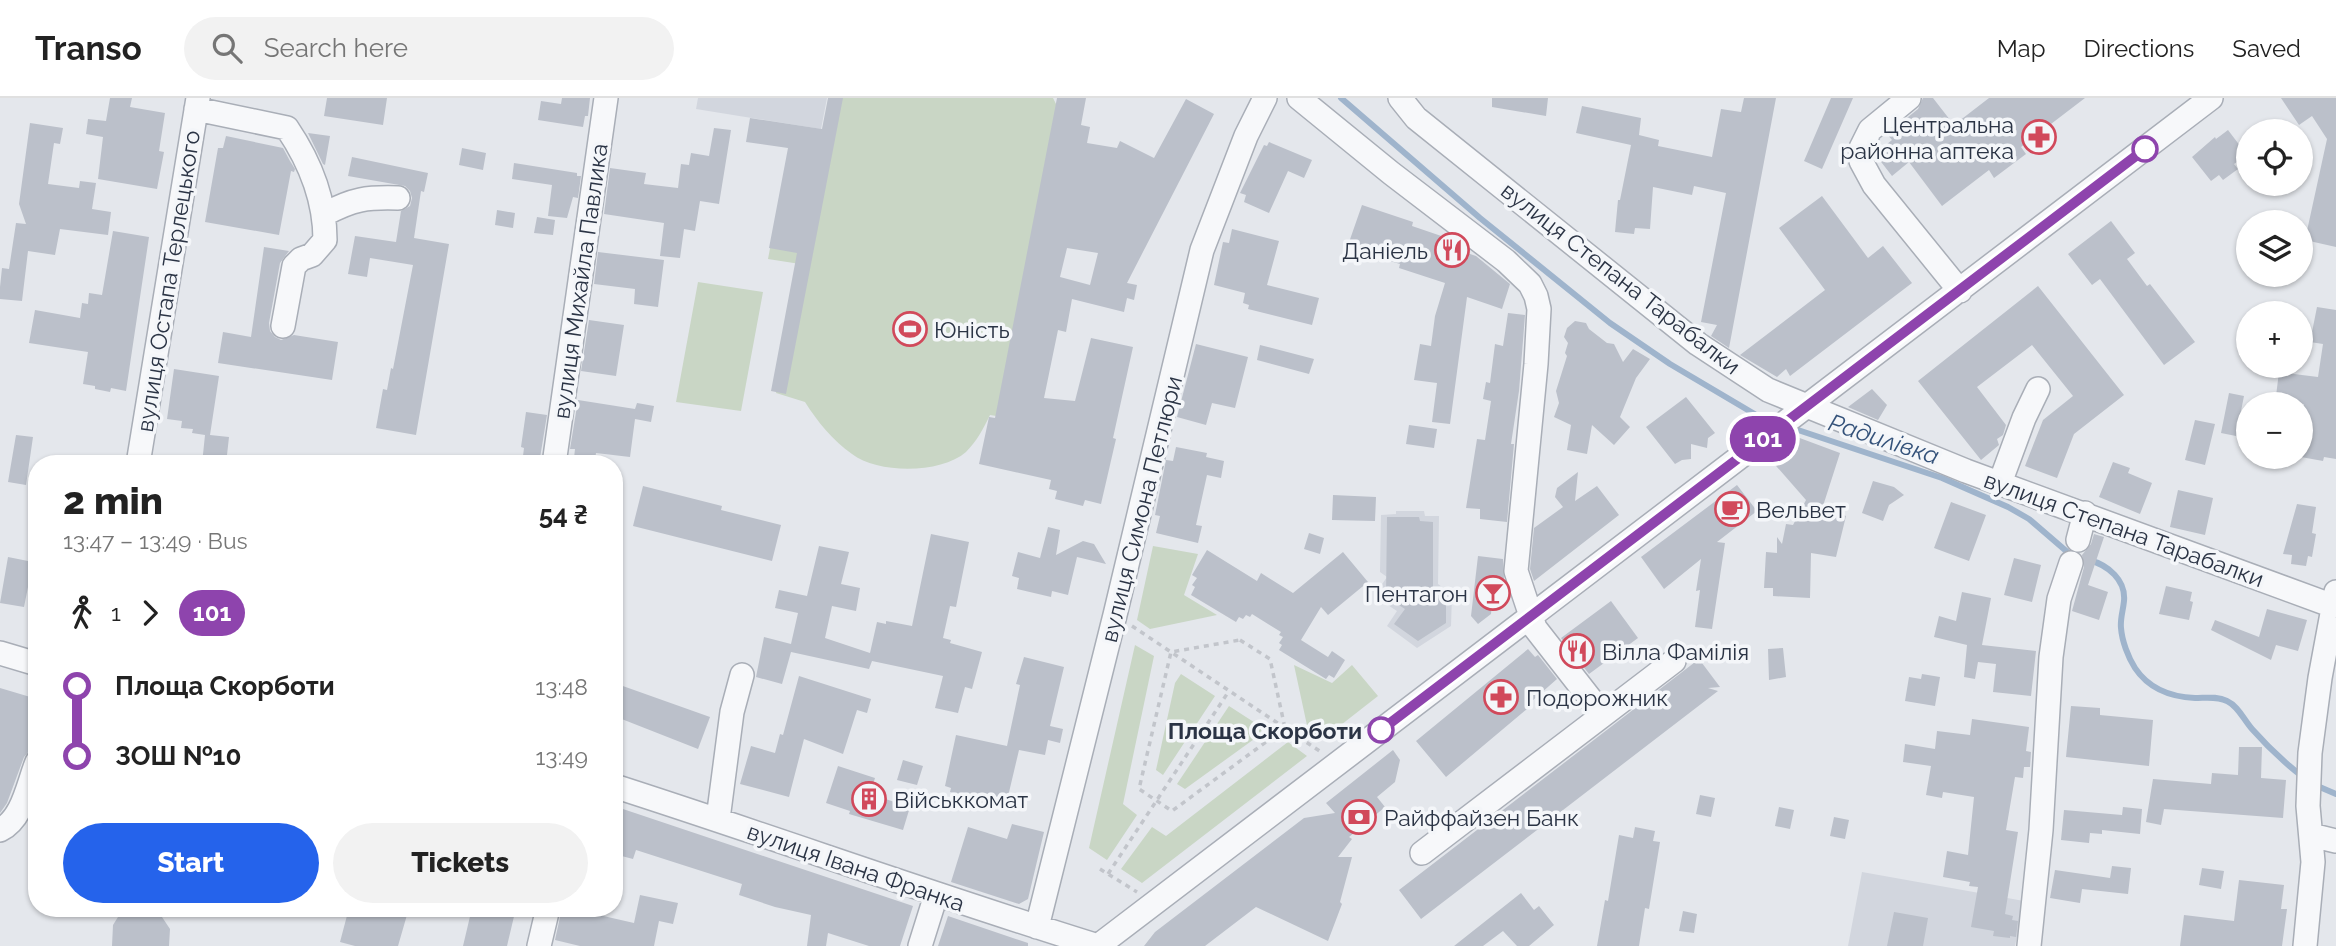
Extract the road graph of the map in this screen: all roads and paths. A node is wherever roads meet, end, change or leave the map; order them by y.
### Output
1 (606, 98) edge
2 (1265, 98) edge
3 (1299, 98) edge
4 (1399, 98) edge
5 (1909, 98) edge
6 (2211, 98) edge
7 (197, 104) edge
8 (398, 198) dead end
9 (325, 214) junction
10 (1960, 291) junction
11 (283, 326) dead end
12 (2038, 389) dead end
13 (1799, 412) junction
14 (139, 455) edge
15 (555, 455) edge
16 (2000, 483) junction
17 (2085, 513) junction
18 (2078, 540) dead end
19 (2071, 564) dead end
20 (2335, 598) edge
21 (1532, 615) junction
22 (1131, 626) dead end
23 (1171, 652) junction
24 (0, 653) edge
25 (28, 661) edge
26 (1674, 662) dead end
27 (742, 675) dead end
28 (1229, 691) junction
29 (1603, 715) junction
30 (1285, 728) junction
31 (1322, 753) dead end
32 (28, 786) edge
33 (623, 789) edge
34 (1156, 800) junction
35 (718, 819) junction
36 (0, 830) edge
37 (2311, 835) junction
38 (2336, 841) edge
39 (1422, 853) dead end
40 (1101, 869) dead end
41 (1108, 874) junction
42 (936, 895) junction
43 (1154, 903) junction
44 (546, 917) edge
45 (1037, 927) junction
46 (539, 946) edge
47 (920, 946) edge
48 (1098, 946) edge
49 (2029, 946) edge
50 (2305, 946) edge

1 - 15 street, вулиця Михайла Павлика
2 - 45 street, вулиця Симона Петлюри
3 - 21 street
4 - 13 street, вулиця Степана Тарабалки
5 - 10 street
6 - 10 street
7 - 9 street
7 - 14 street, вулиця Остапа Терлецького
8 - 9 street
9 - 11 street
10 - 13 street
12 - 16 street
13 - 16 street, вулиця Степана Тарабалки
13 - 21 street
16 - 17 street, вулиця Степана Тарабалки
17 - 18 street
17 - 20 street, вулиця Степана Тарабалки
19 - 49 street
20 - 37 street
21 - 29 street
21 - 43 street
22 - 23 path
23 - 28 path
23 - 30 path
23 - 34 path
24 - 25 street
26 - 29 street
27 - 35 street
28 - 30 path
28 - 34 path
29 - 39 street
30 - 31 path
30 - 34 path
32 - 36 street
33 - 35 street, вулиця Івана Франка
34 - 41 path
35 - 42 street, вулиця Івана Франка
37 - 38 street
37 - 50 street
40 - 41 path
41 - 43 path
42 - 45 street, вулиця Івана Франка
42 - 47 street
43 - 48 street
44 - 46 street
45 - 48 street, вулиця Івана Франка

